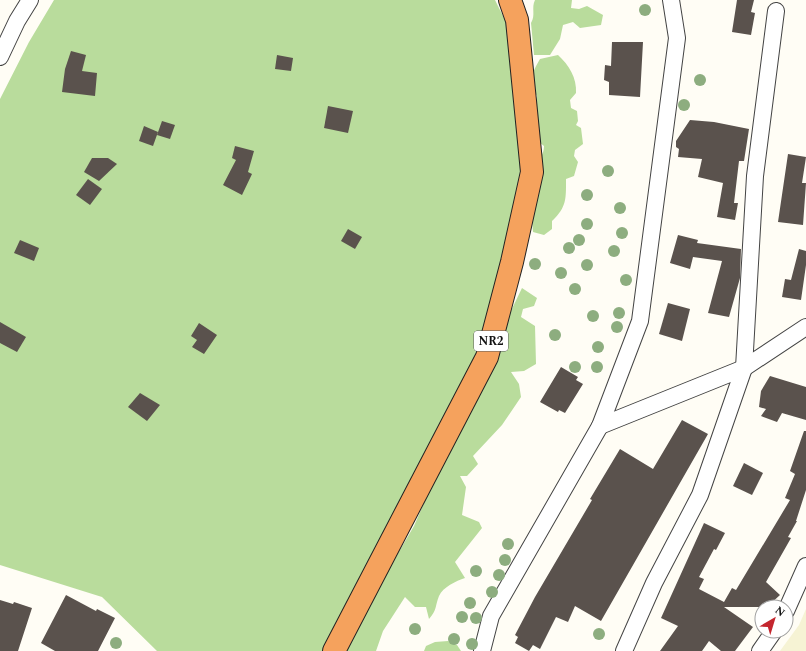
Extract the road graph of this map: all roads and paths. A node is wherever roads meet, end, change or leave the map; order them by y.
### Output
1 (30, 0) edge
2 (510, 0) edge
3 (671, 0) edge
4 (776, 11) dead end
5 (0, 57) edge
6 (806, 327) edge
7 (744, 368) junction
8 (600, 426) junction
9 (806, 566) edge
10 (791, 599) edge
11 (768, 639) edge
12 (334, 651) edge
13 (482, 651) edge
14 (624, 651) edge
15 (760, 651) edge

1 - 5 street
2 - 12 highway, NR2
3 - 8 street
4 - 7 street
6 - 7 street
7 - 8 street
7 - 14 street
8 - 13 street
9 - 10 street
11 - 15 street

